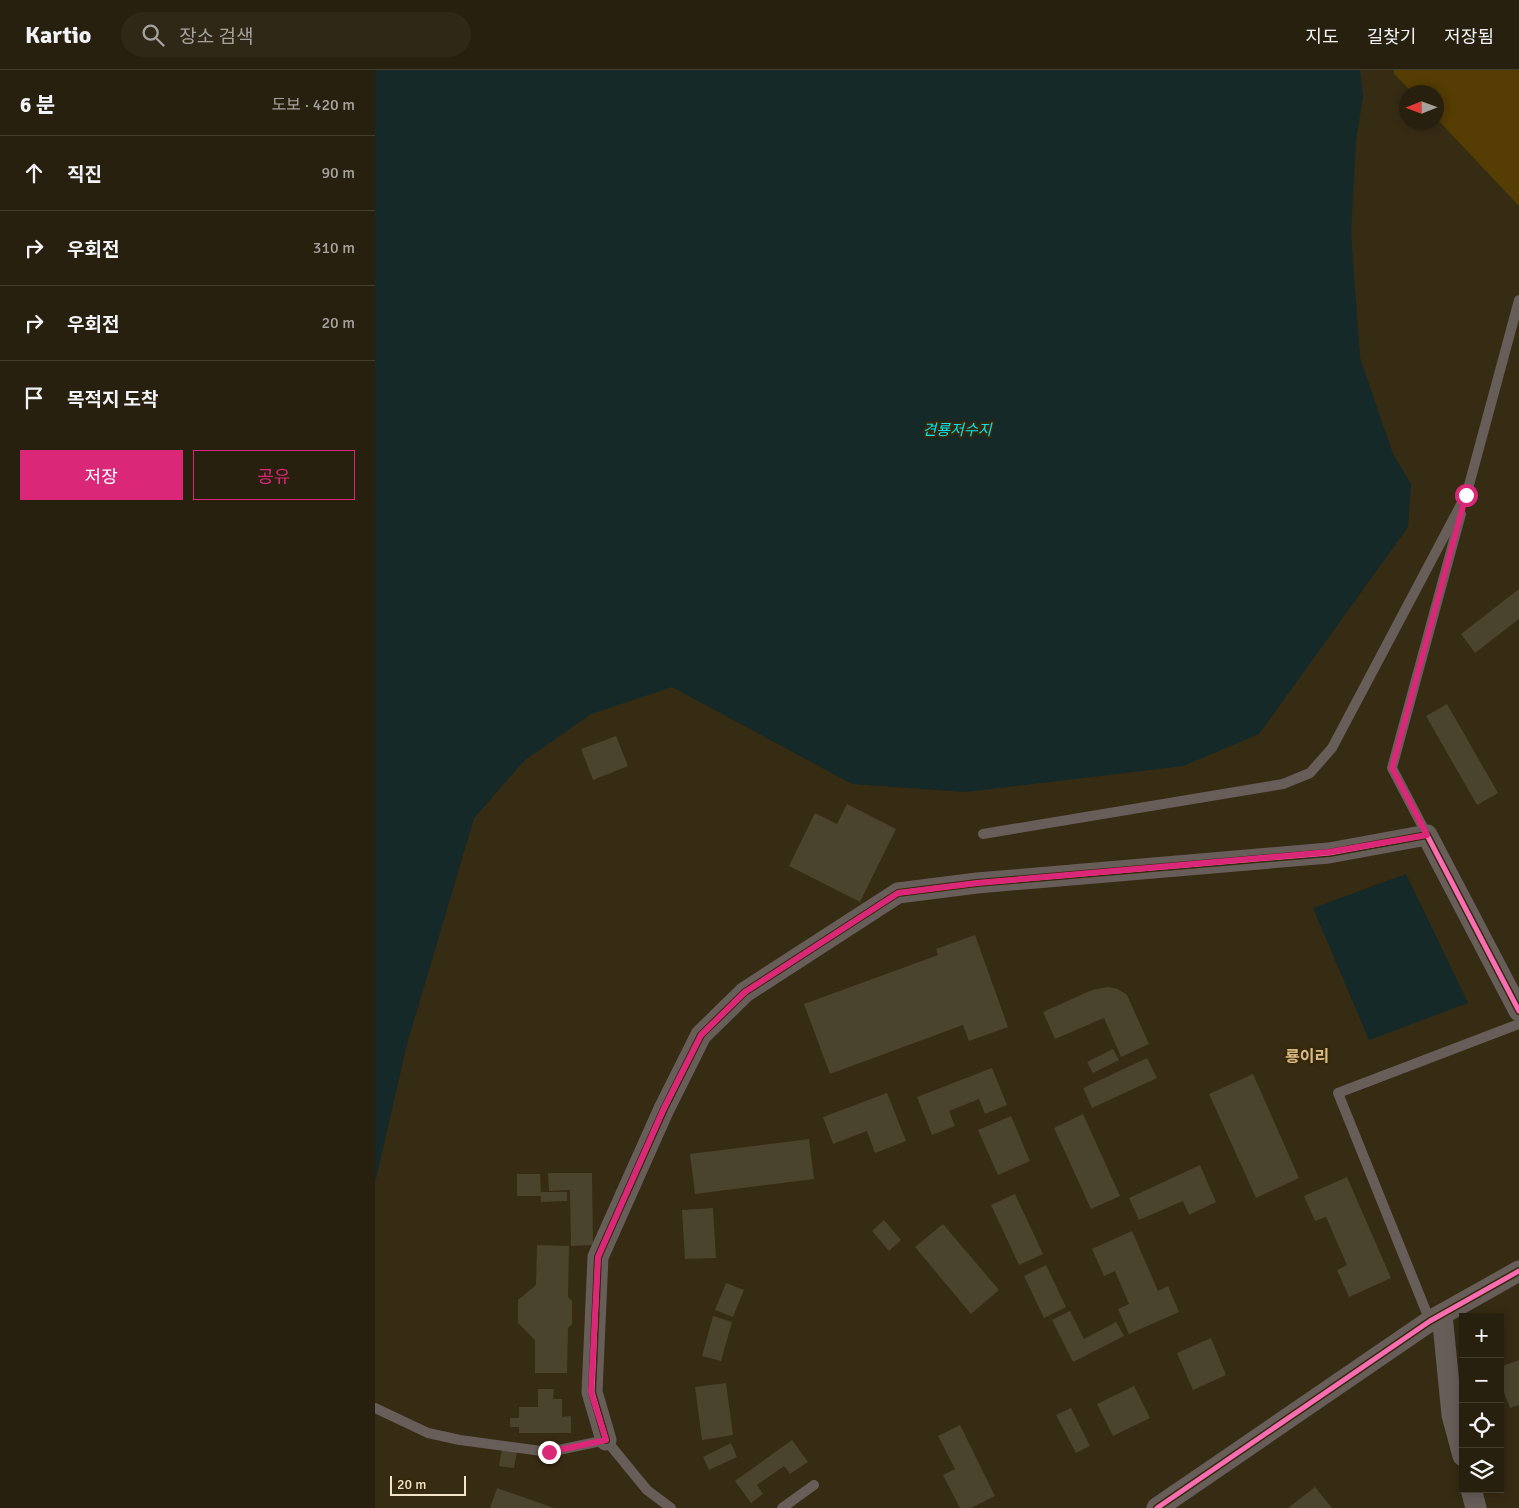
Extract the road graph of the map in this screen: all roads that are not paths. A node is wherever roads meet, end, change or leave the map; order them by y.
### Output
1 (1519, 300) edge
2 (1466, 495) junction
3 (983, 834) dead end
4 (1427, 835) junction
5 (1519, 1011) edge
6 (1519, 1024) edge
7 (1519, 1271) edge
8 (1436, 1318) junction
9 (375, 1408) edge
10 (606, 1440) junction
11 (1461, 1448) edge
12 (814, 1485) dead end
13 (1472, 1493) edge
14 (671, 1508) edge
15 (782, 1508) edge
16 (1157, 1508) edge
17 (1476, 1508) edge

1 - 2 lane
2 - 3 lane
2 - 4 lane
4 - 5 street
4 - 10 street
6 - 8 lane
7 - 8 street
8 - 11 street
8 - 16 street
9 - 10 lane
10 - 14 lane
12 - 15 lane
13 - 17 street

